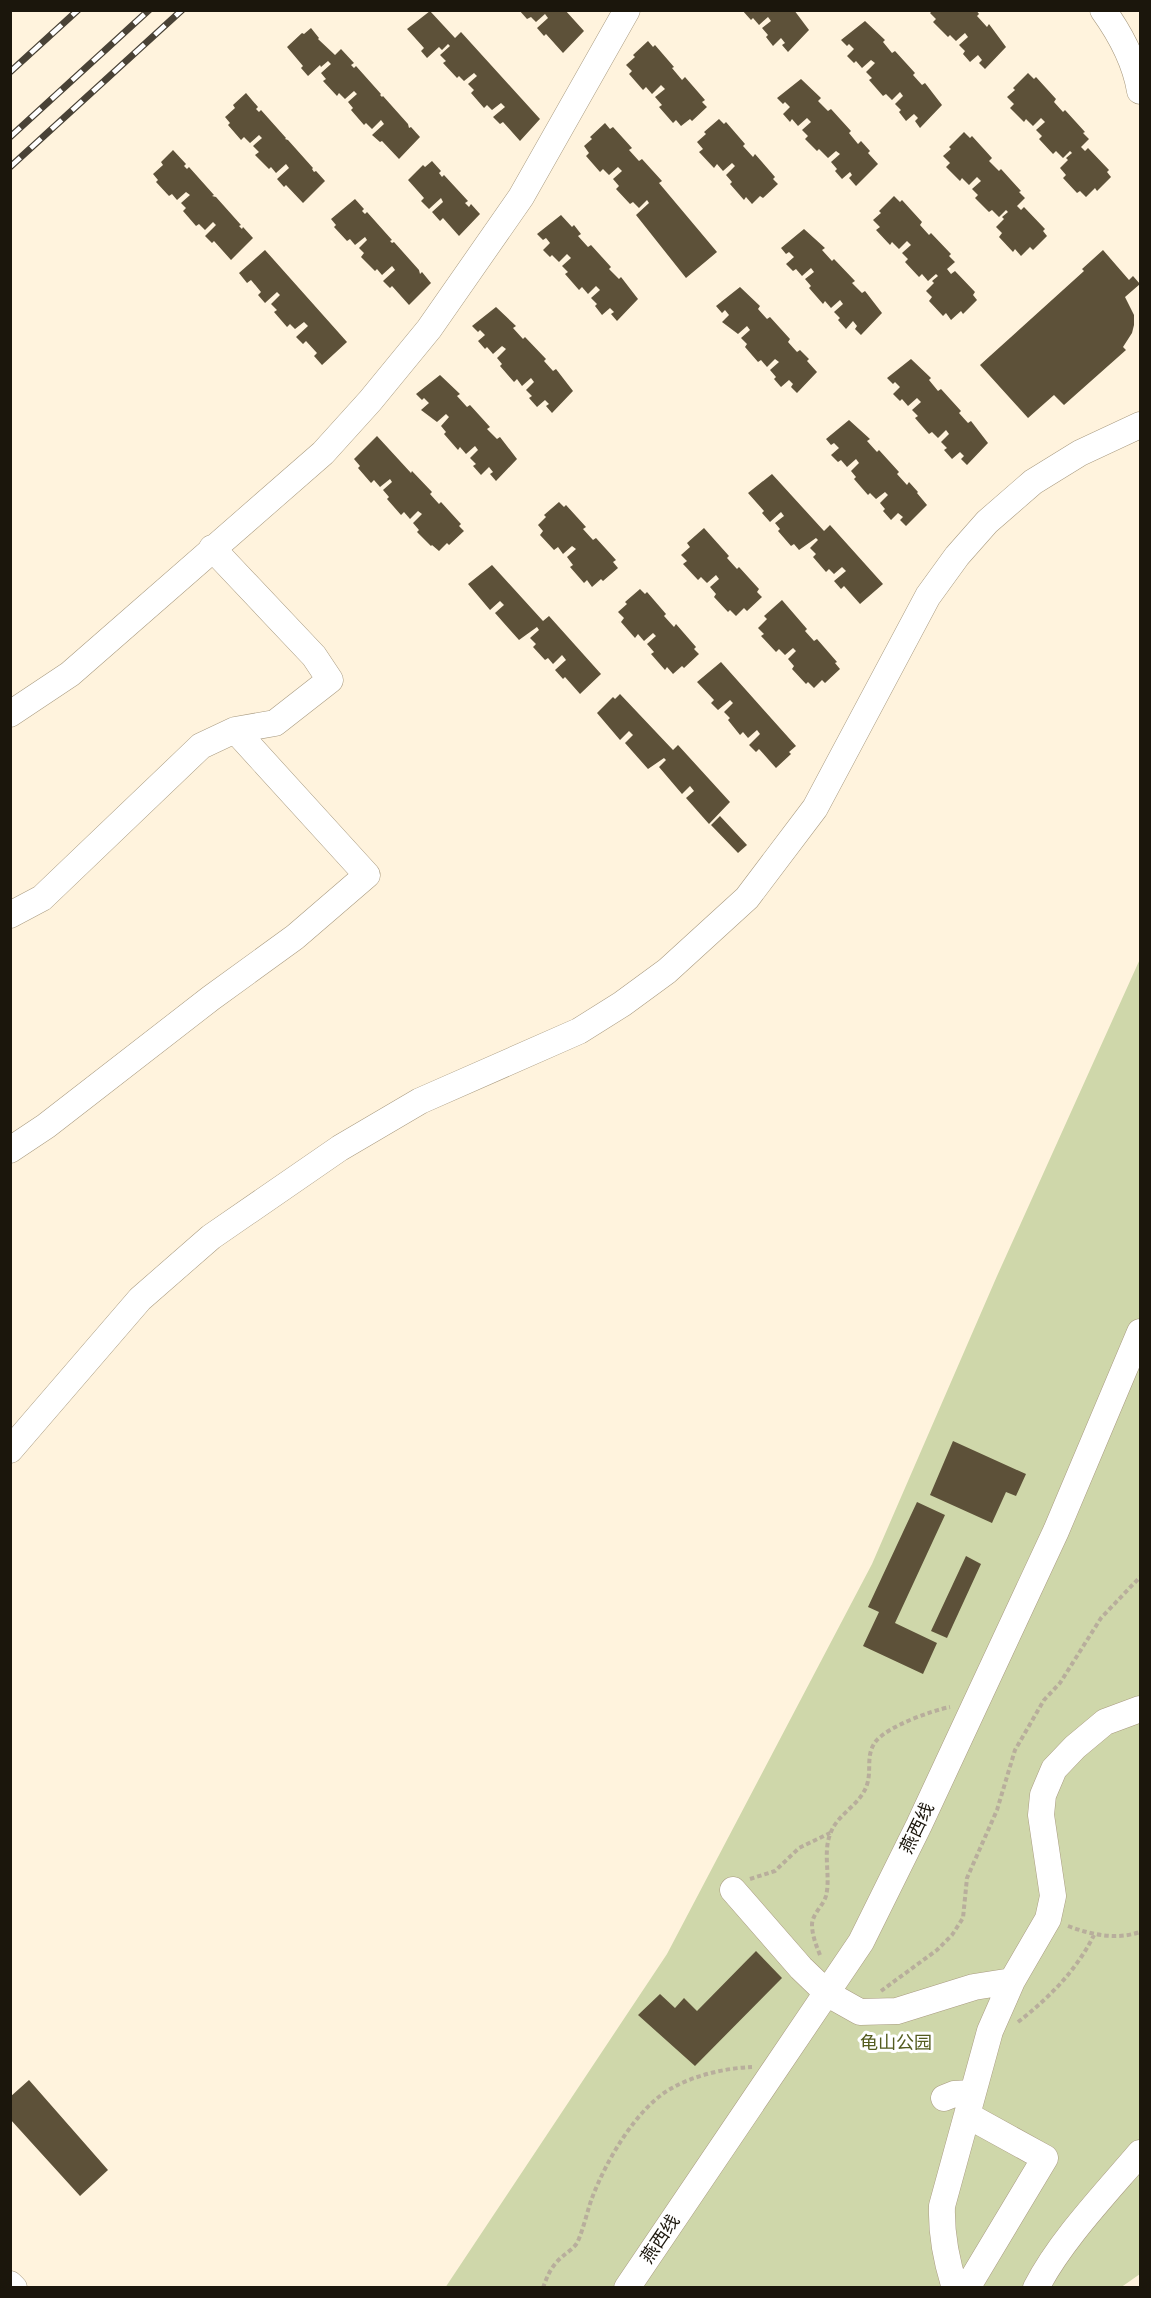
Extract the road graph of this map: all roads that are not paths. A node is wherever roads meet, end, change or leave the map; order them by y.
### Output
1 (627, 10) edge
2 (1103, 10) edge
3 (1140, 91) edge
4 (1140, 425) edge
5 (212, 548) junction
6 (10, 714) edge
7 (235, 730) junction
8 (10, 915) edge
9 (10, 1150) edge
10 (1140, 1332) edge
11 (10, 1450) edge
12 (1140, 1709) edge
13 (733, 1890) road end
14 (1012, 1981) junction
15 (828, 1994) junction
16 (944, 2098) dead end
17 (970, 2104) junction
18 (1140, 2153) edge
19 (10, 2284) edge
20 (14, 2288) edge
21 (627, 2288) edge
22 (955, 2288) edge
23 (967, 2288) edge
24 (1036, 2288) edge

1 - 5 street
2 - 3 street
4 - 11 street
5 - 6 street
5 - 7 street
7 - 8 street
7 - 9 street
10 - 15 street, 燕西线
12 - 14 street
13 - 15 street
14 - 15 street
14 - 17 street
15 - 21 street, 燕西线
16 - 17 street
17 - 22 street
17 - 23 street
18 - 24 street
19 - 20 street

